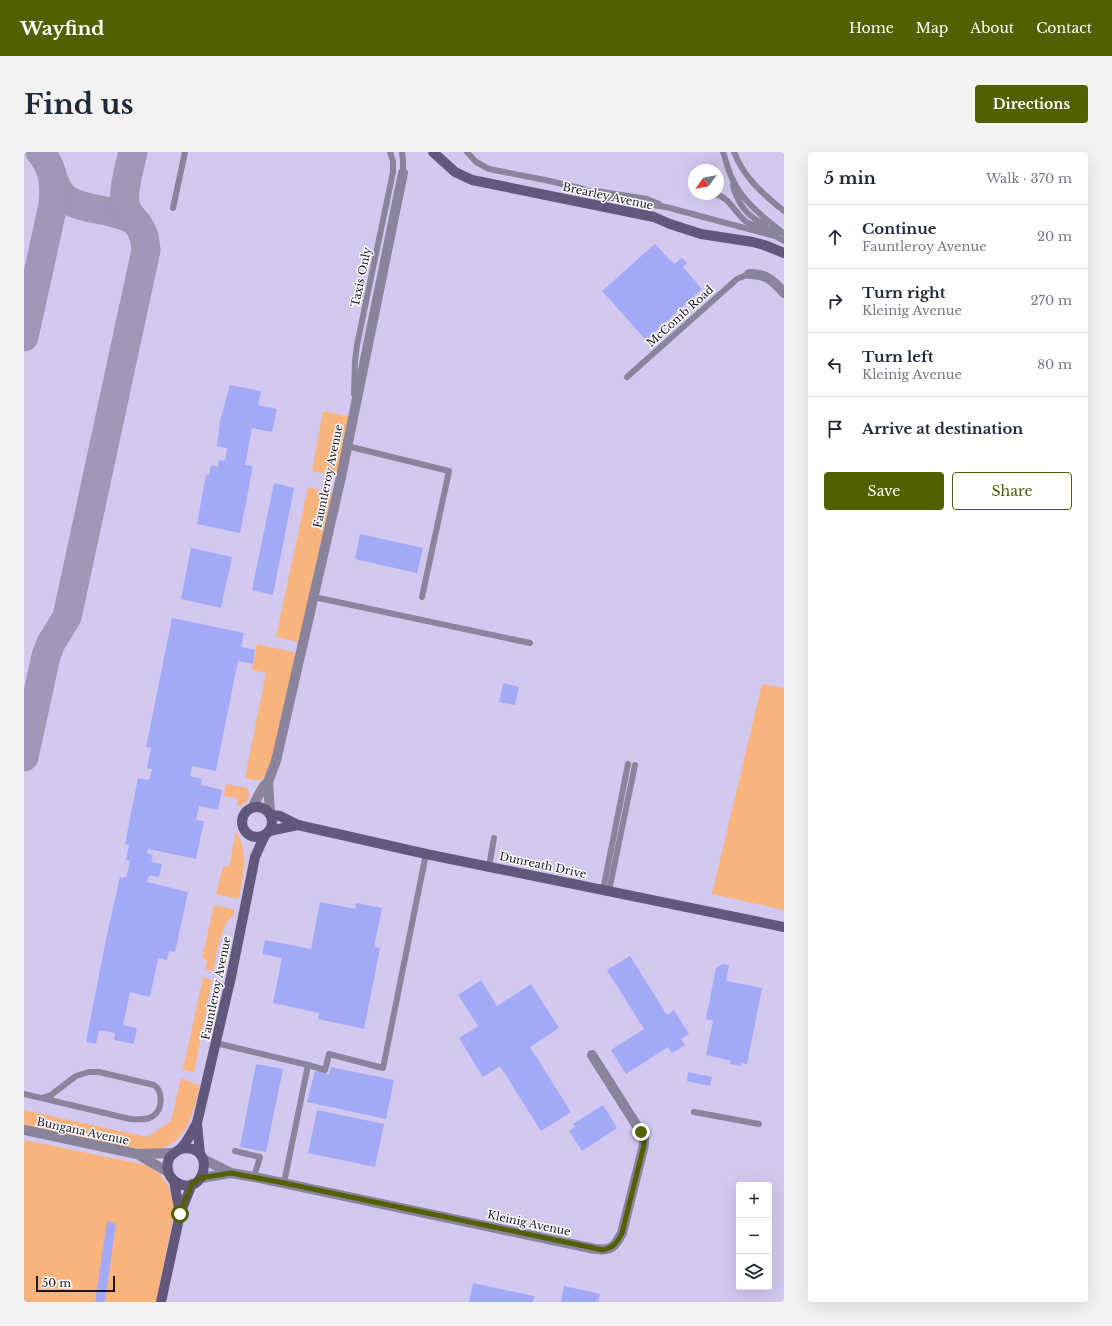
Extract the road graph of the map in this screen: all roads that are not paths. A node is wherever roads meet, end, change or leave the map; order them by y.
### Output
1 (185, 152) edge
2 (390, 152) edge
3 (402, 152) edge
4 (433, 152) edge
5 (467, 152) edge
6 (722, 152) edge
7 (734, 152) edge
8 (403, 173) joint
9 (724, 198) edge
10 (173, 208) dead end
11 (784, 211) edge
12 (784, 234) edge
13 (784, 241) edge
14 (784, 253) edge
15 (749, 274) joint
16 (784, 293) edge
17 (627, 377) dead end
18 (354, 408) junction
19 (347, 446) junction
20 (422, 597) dead end
21 (314, 598) junction
22 (530, 643) dead end
23 (628, 764) dead end
24 (635, 765) dead end
25 (268, 782) junction
26 (253, 806) junction
27 (271, 814) junction
28 (298, 825) junction
29 (267, 833) junction
30 (248, 834) junction
31 (494, 838) dead end
32 (426, 854) junction
33 (255, 857) junction
34 (489, 866) junction
35 (606, 890) junction
36 (784, 926) edge
37 (216, 1043) junction
38 (592, 1055) dead end
39 (308, 1065) junction
40 (24, 1094) edge
41 (42, 1098) junction
42 (694, 1112) dead end
43 (197, 1123) junction
44 (759, 1124) dead end
45 (24, 1130) edge
46 (177, 1151) junction
47 (235, 1151) dead end
48 (137, 1154) junction
49 (201, 1157) junction
50 (231, 1173) junction
51 (171, 1176) junction
52 (254, 1177) junction
53 (200, 1178) junction
54 (284, 1183) junction
55 (192, 1184) junction
56 (180, 1214) junction
57 (161, 1302) edge

1 - 10 lane
2 - 18 lane, Taxis Only
3 - 8 lane
4 - 14 main road, Brearley Avenue
5 - 13 lane
6 - 12 lane
7 - 11 lane
8 - 18 street, Fauntleroy Avenue
9 - 12 lane
15 - 16 street
15 - 17 lane, McComb Road
18 - 19 street, Fauntleroy Avenue
19 - 20 lane
19 - 21 street, Fauntleroy Avenue
21 - 22 lane
21 - 25 street, Fauntleroy Avenue
23 - 35 lane
24 - 35 lane
25 - 26 street, Fauntleroy Avenue
25 - 27 street, Fauntleroy Avenue
26 - 27 main road
26 - 30 main road
27 - 28 main road, Dunreath Drive
27 - 29 main road
28 - 29 main road, Dunreath Drive
28 - 32 main road, Dunreath Drive
29 - 30 main road
29 - 33 main road, Fauntleroy Avenue
30 - 33 main road, Fauntleroy Avenue
31 - 34 lane
32 - 34 main road, Dunreath Drive
32 - 39 lane
33 - 37 main road, Fauntleroy Avenue
34 - 35 main road, Dunreath Drive
35 - 36 main road, Dunreath Drive
37 - 39 lane
37 - 43 main road, Fauntleroy Avenue
38 - 54 street, Kleinig Avenue
39 - 54 lane
40 - 41 lane
41 - 41 lane
42 - 44 lane
43 - 46 main road, Fauntleroy Avenue
43 - 49 main road, Fauntleroy Avenue
45 - 48 street, Bungana Avenue
46 - 48 street, Bungana Avenue
46 - 49 main road
46 - 51 main road
47 - 52 lane
48 - 51 street, Bungana Avenue
49 - 50 street, Kleinig Avenue
49 - 53 main road
50 - 52 street, Kleinig Avenue
50 - 53 street, Kleinig Avenue
51 - 55 main road
51 - 56 main road
52 - 54 street, Kleinig Avenue
53 - 55 main road
55 - 56 main road
56 - 57 main road

